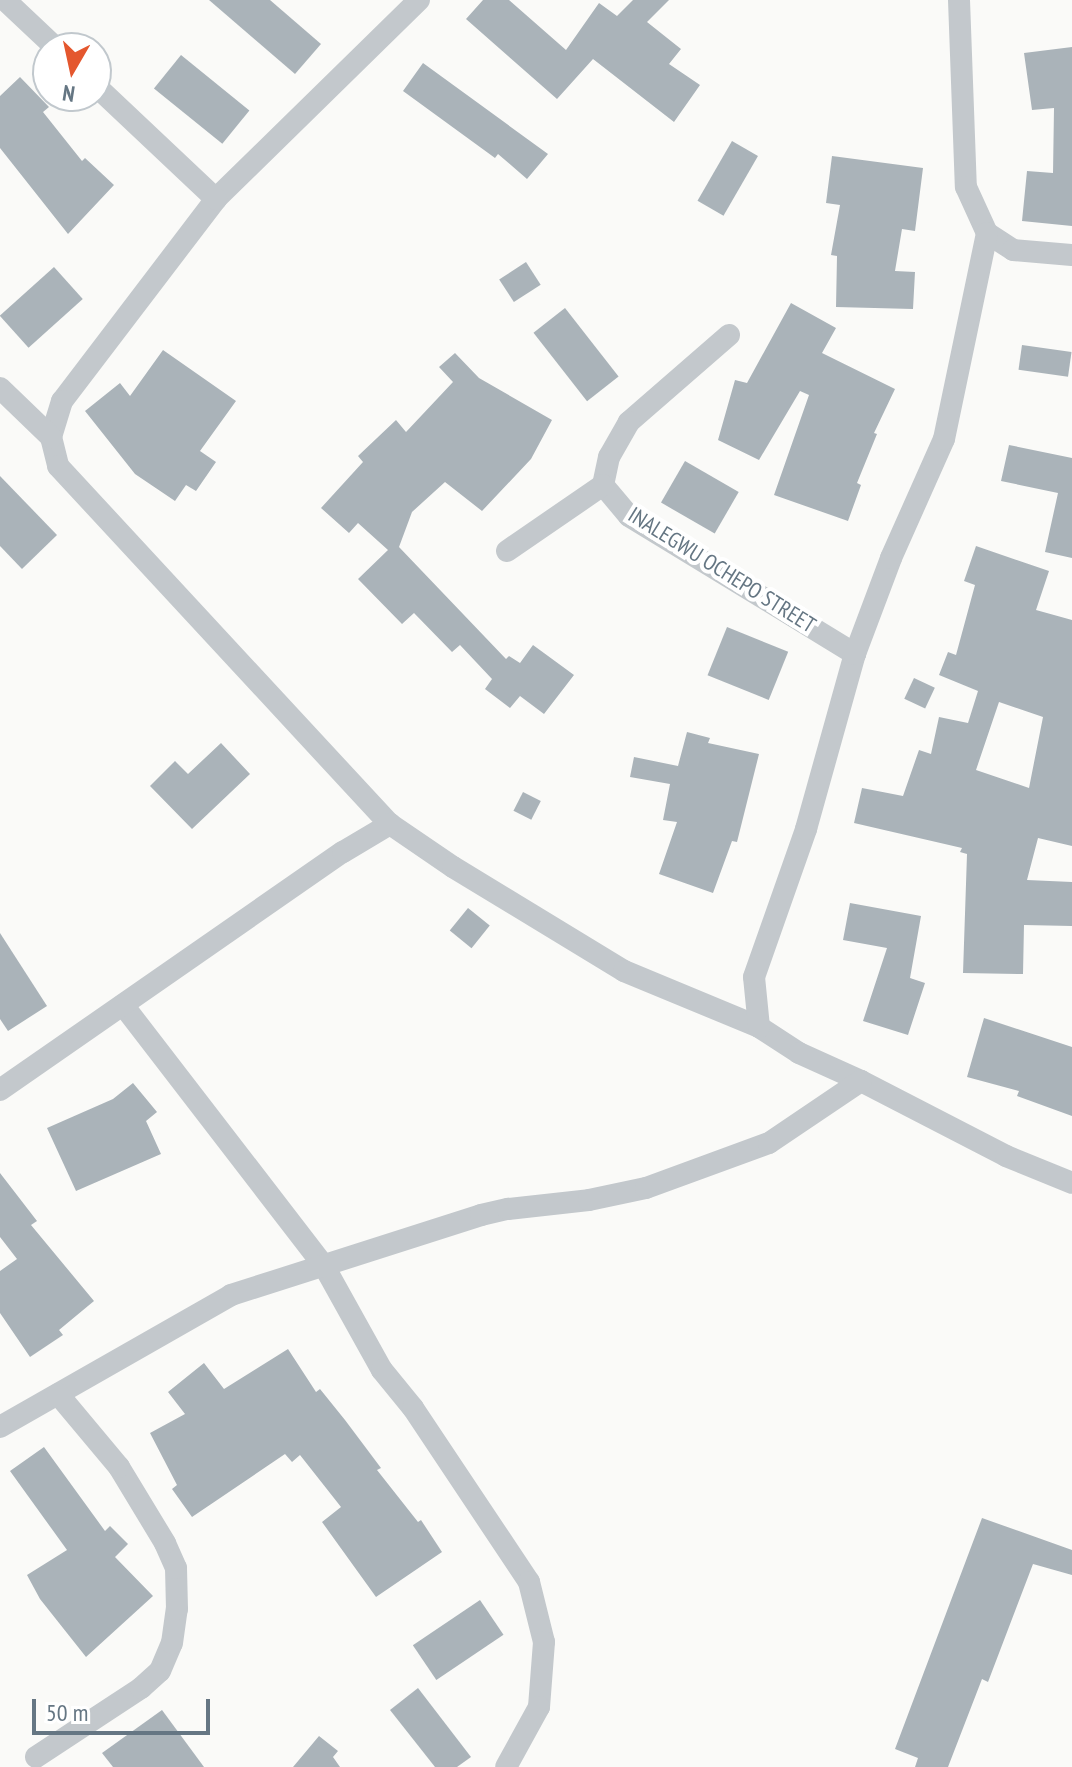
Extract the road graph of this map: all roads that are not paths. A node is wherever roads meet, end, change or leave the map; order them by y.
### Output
1 (419, 0) edge
2 (959, 0) edge
3 (11, 2) edge
4 (40, 32) edge
5 (112, 101) edge
6 (216, 199) junction
7 (987, 233) junction
8 (1072, 255) edge
9 (729, 335) dead end
10 (0, 388) edge
11 (51, 437) junction
12 (603, 485) junction
13 (507, 551) dead end
14 (855, 654) junction
15 (390, 824) junction
16 (123, 1005) junction
17 (759, 1027) junction
18 (861, 1081) junction
19 (0, 1090) edge
20 (1072, 1183) edge
21 (324, 1266) junction
22 (58, 1394) junction
23 (0, 1427) edge
24 (36, 1757) dead end
25 (506, 1767) edge

1 - 6 street
2 - 7 street
3 - 4 street
5 - 6 street
6 - 11 street
7 - 8 street
7 - 14 street
9 - 12 street
10 - 11 street
11 - 15 street
12 - 13 street
12 - 14 street, INALEGWU OCHEPO STREET
14 - 17 street
15 - 16 street
15 - 17 street
16 - 19 street
16 - 21 street
17 - 18 street
18 - 20 street
18 - 21 street
21 - 22 street
21 - 25 street
22 - 23 street
22 - 24 street

